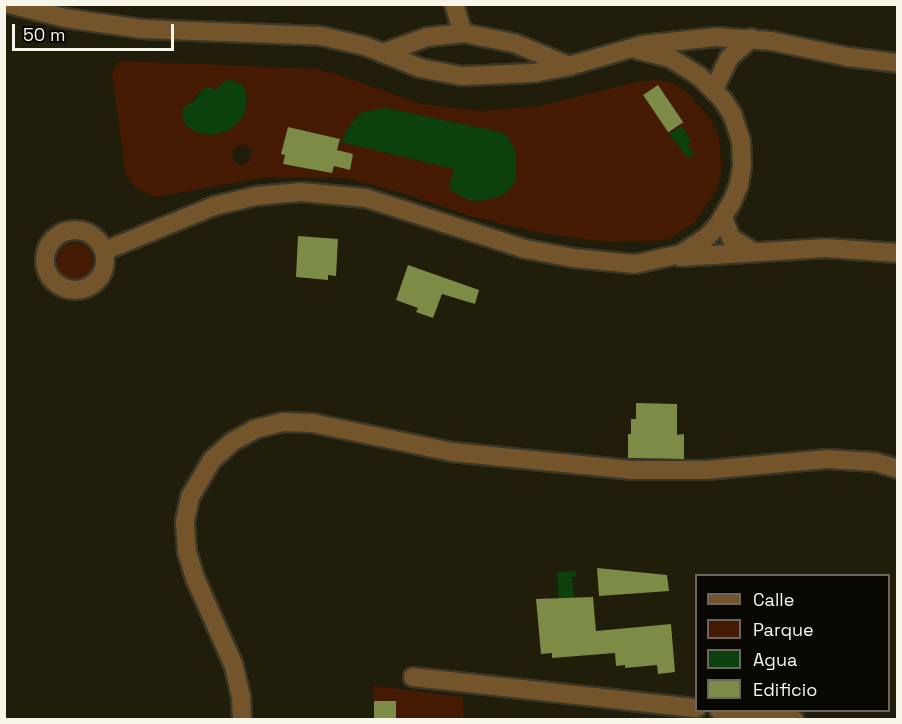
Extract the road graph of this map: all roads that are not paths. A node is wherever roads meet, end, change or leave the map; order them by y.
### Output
1 (9, 4) edge
2 (454, 4) edge
3 (463, 33) junction
4 (751, 38) junction
5 (624, 49) junction
6 (383, 53) junction
7 (897, 63) edge
8 (569, 66) junction
9 (714, 89) junction
10 (723, 218) junction
11 (104, 251) dead end
12 (753, 252) junction
13 (897, 253) edge
14 (669, 258) junction
15 (897, 469) edge
16 (413, 677) dead end
17 (689, 711) edge
18 (727, 712) edge
19 (242, 720) edge
20 (794, 720) edge

1 - 6 street
2 - 3 street
3 - 6 street
3 - 8 street
4 - 5 street
4 - 7 street
4 - 9 street
5 - 8 street
5 - 9 street
6 - 8 street
9 - 10 street
10 - 12 street
10 - 14 street
11 - 14 street
12 - 13 street
12 - 14 street
15 - 19 street
16 - 17 street
18 - 20 street

